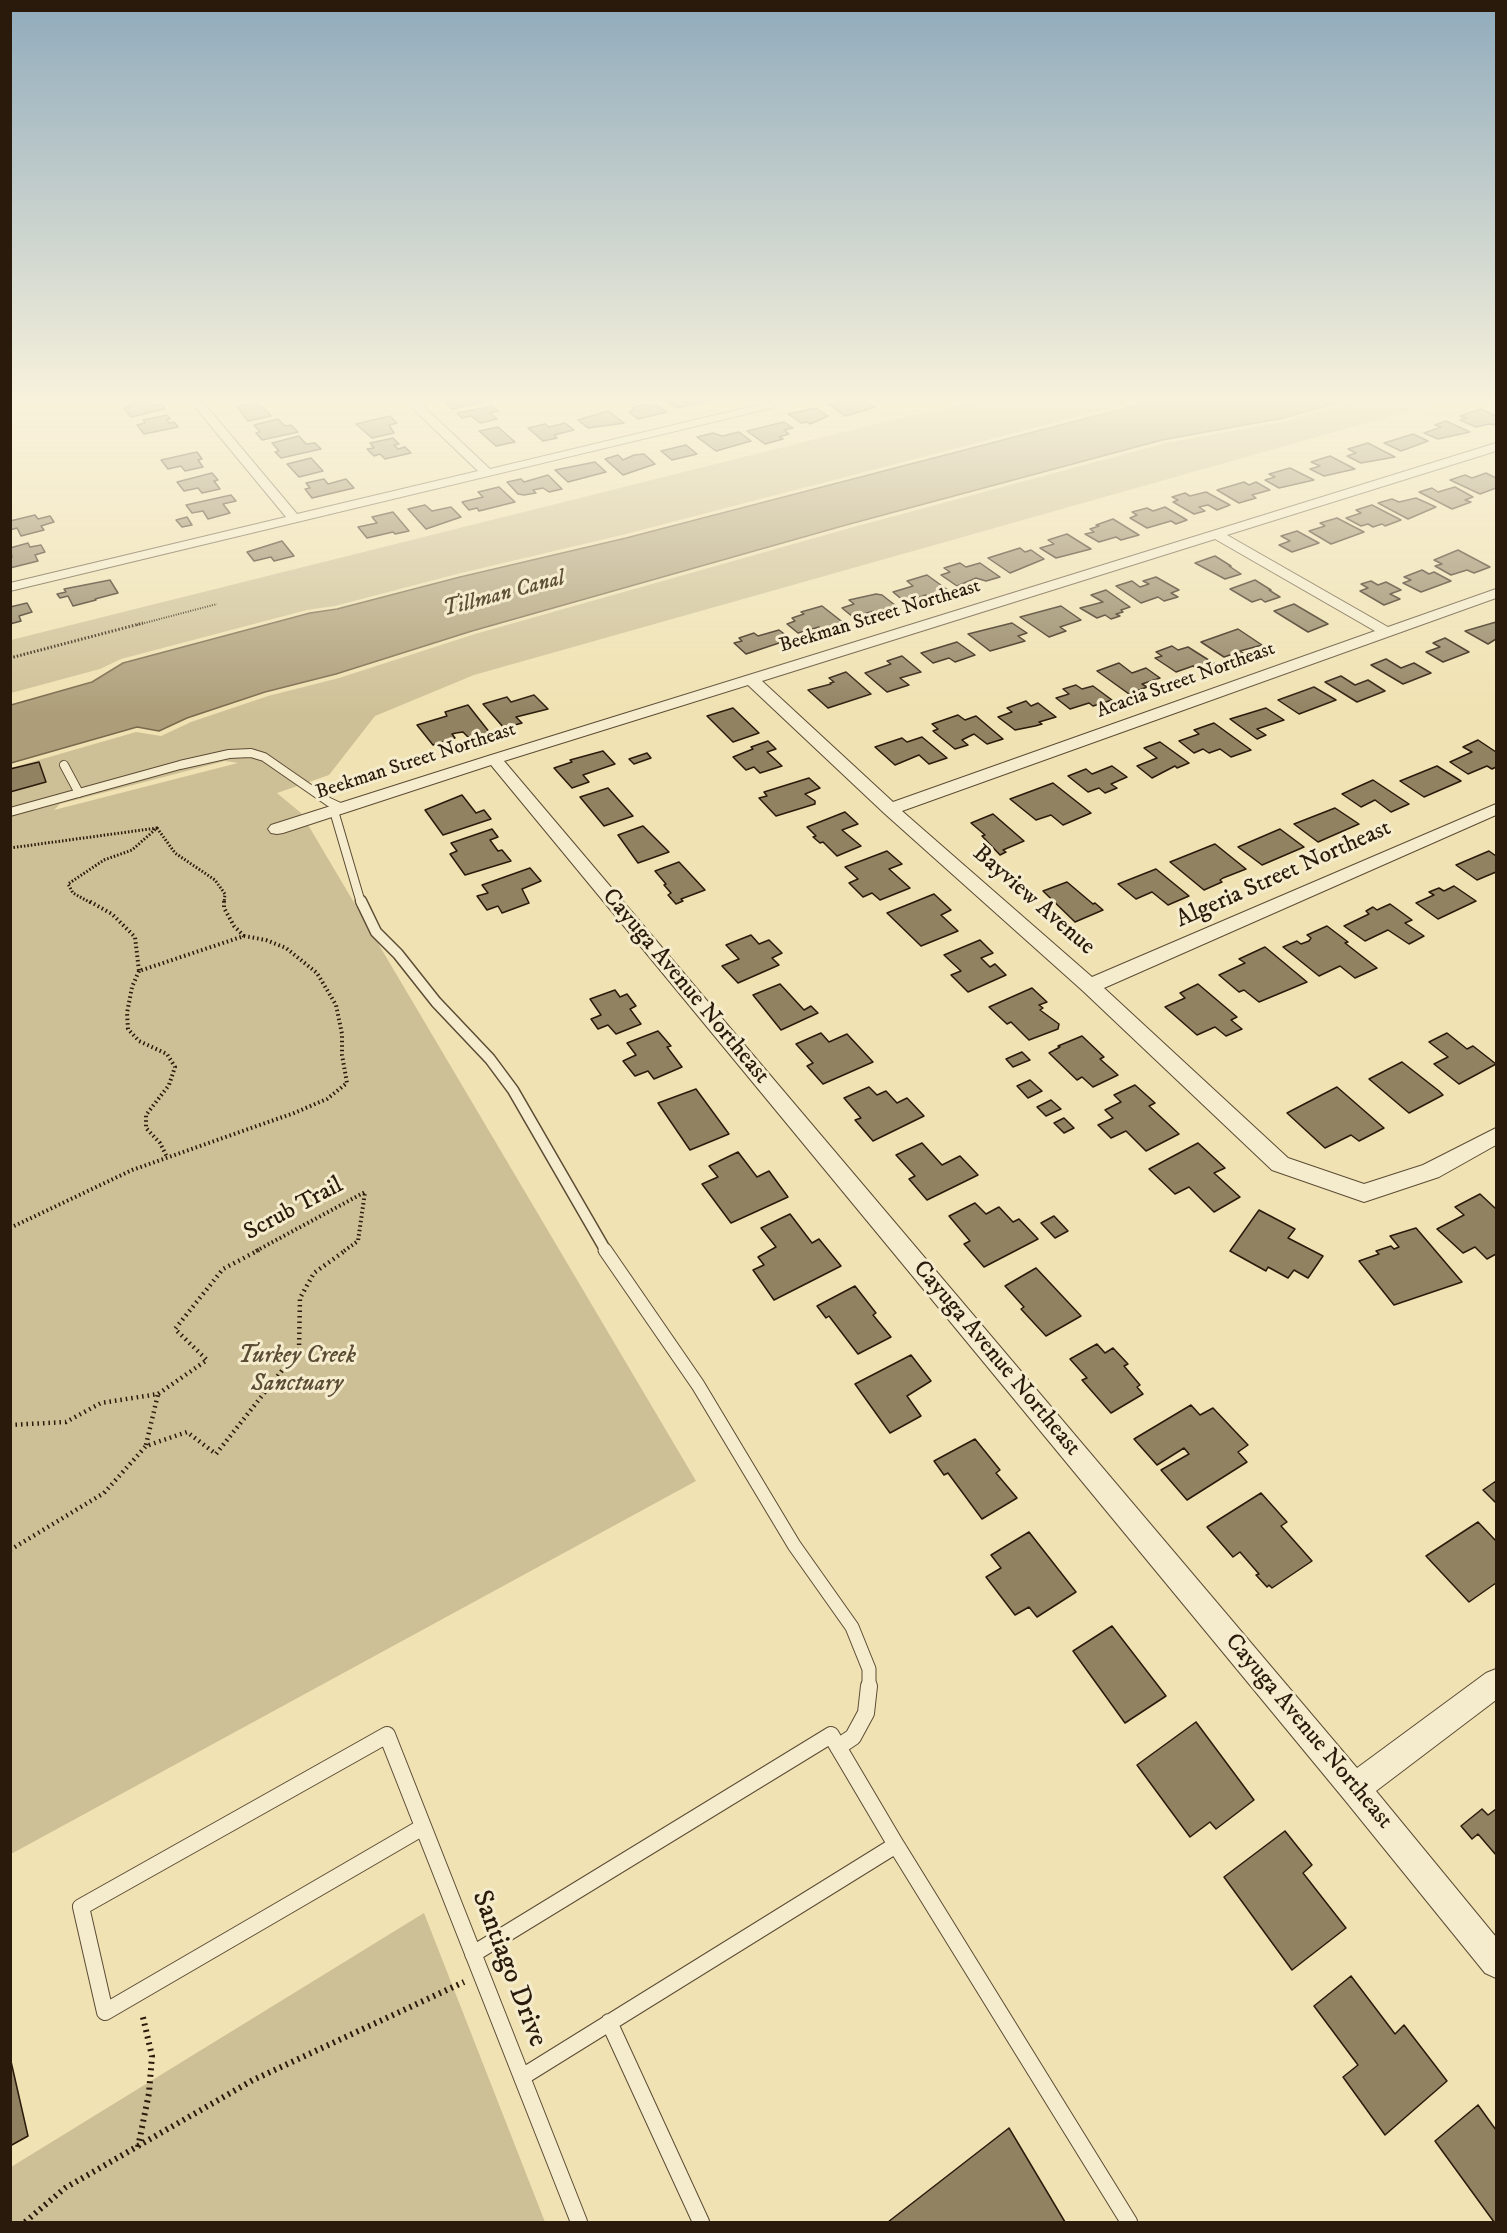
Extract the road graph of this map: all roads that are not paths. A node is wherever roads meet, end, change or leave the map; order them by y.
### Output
1 (283, 506) edge
2 (347, 506) edge
3 (1306, 506) edge
4 (294, 519) junction
5 (1216, 534) junction
6 (10, 587) edge
7 (1497, 593) edge
8 (1387, 632) junction
9 (751, 679) junction
10 (494, 759) junction
11 (64, 765) dead end
12 (79, 793) junction
13 (890, 809) junction
14 (1497, 809) edge
15 (338, 810) junction
16 (10, 812) edge
17 (277, 829) dead end
18 (1090, 986) junction
19 (1497, 1137) edge
20 (1497, 1683) edge
21 (838, 1748) junction
22 (1355, 1788) junction
23 (423, 1827) junction
24 (896, 1845) junction
25 (473, 1954) junction
26 (1497, 1962) edge
27 (609, 2022) junction
28 (522, 2077) junction
29 (579, 2223) edge
30 (701, 2223) edge
31 (1129, 2223) edge

1 - 4 street
2 - 4 street
3 - 5 street, Beekman Street Northeast
4 - 6 street
5 - 8 street
5 - 9 street, Beekman Street Northeast
7 - 8 street, Acacia Street Northeast
8 - 13 street, Acacia Street Northeast
9 - 10 street, Beekman Street Northeast
9 - 13 street, Bayview Avenue
10 - 15 street, Beekman Street Northeast
10 - 22 street, Cayuga Avenue Northeast
11 - 12 lane
12 - 15 lane
12 - 16 lane
13 - 18 street, Bayview Avenue
14 - 18 street, Algeria Street Northeast
15 - 17 street, Beekman Street Northeast
15 - 21 lane
18 - 19 street, Bayview Avenue
20 - 22 street
21 - 24 lane
21 - 25 lane
22 - 26 street, Cayuga Avenue Northeast
23 - 23 lane, Santiago Drive
23 - 25 lane, Santiago Drive
24 - 27 lane
24 - 31 lane
25 - 28 lane, Santiago Drive
27 - 28 lane
27 - 30 lane
28 - 29 lane, Santiago Drive

